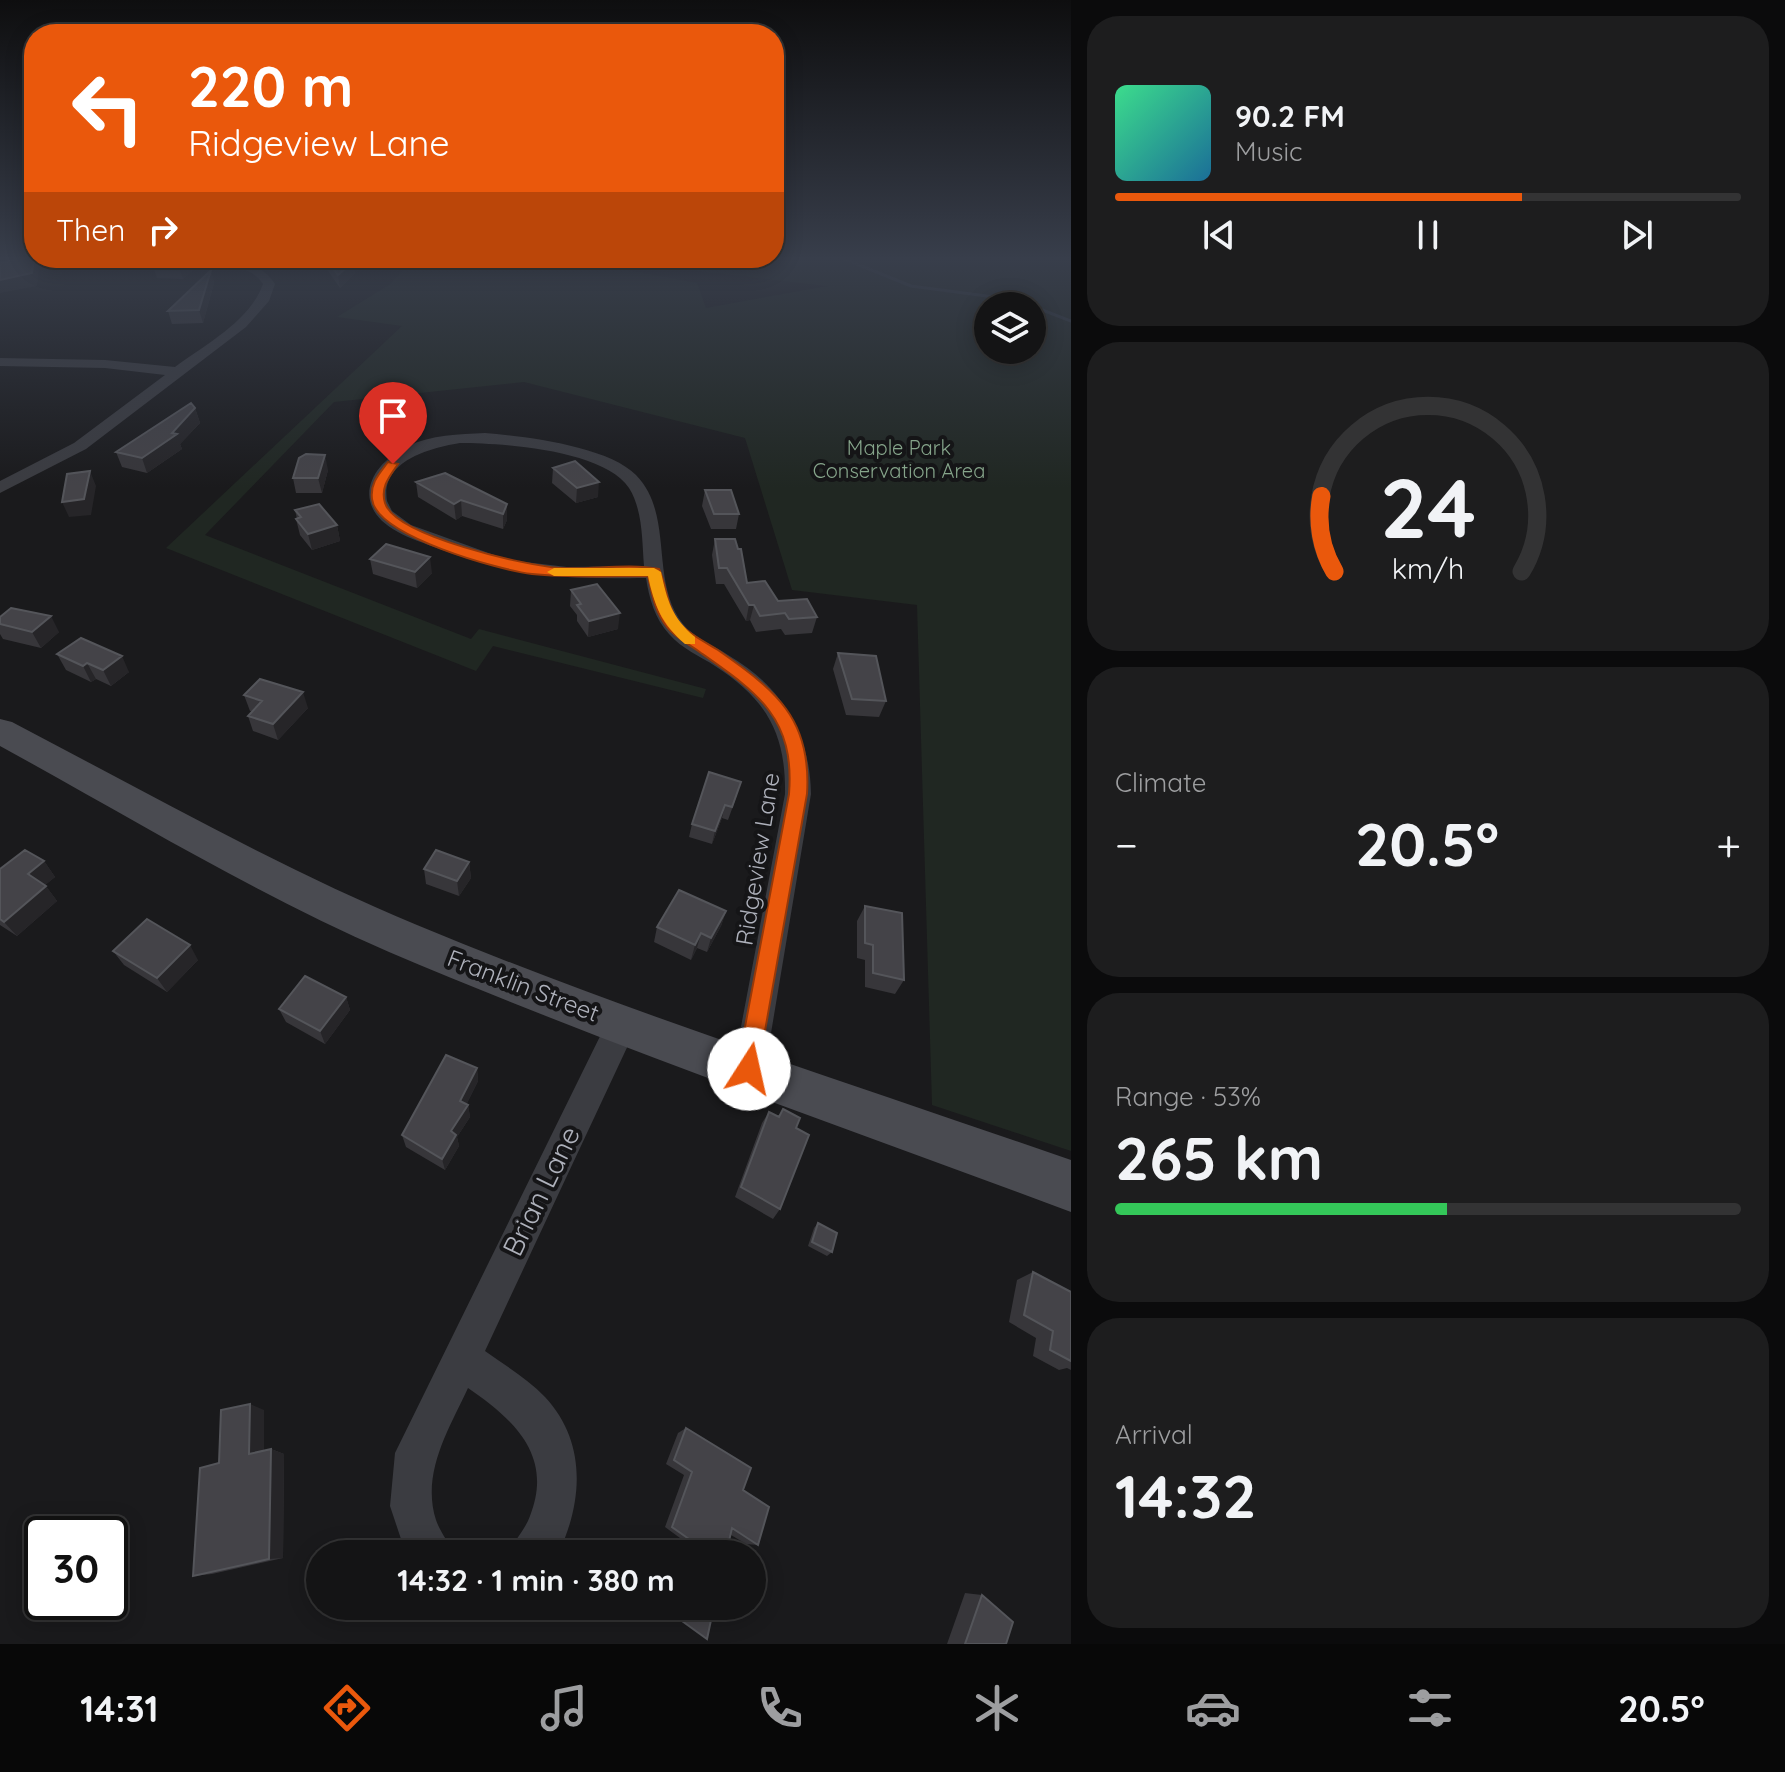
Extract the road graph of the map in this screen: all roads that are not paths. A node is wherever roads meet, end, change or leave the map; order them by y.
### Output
1 (226, 335) edge
2 (0, 362) edge
3 (178, 372) junction
4 (0, 488) edge
5 (654, 572) junction
6 (0, 731) edge
7 (622, 1024) junction
8 (749, 1069) junction
9 (1071, 1186) edge
10 (461, 1358) junction
11 (423, 1540) edge
12 (541, 1540) edge

1 - 3 street
2 - 3 street
3 - 4 street
5 - 5 street, Ridgeview Lane
5 - 8 street, Ridgeview Lane
6 - 7 street, Franklin Street
7 - 8 street, Franklin Street
7 - 10 street, Brian Lane
8 - 9 street, Franklin Street
10 - 11 street, Brian Lane
10 - 12 street

